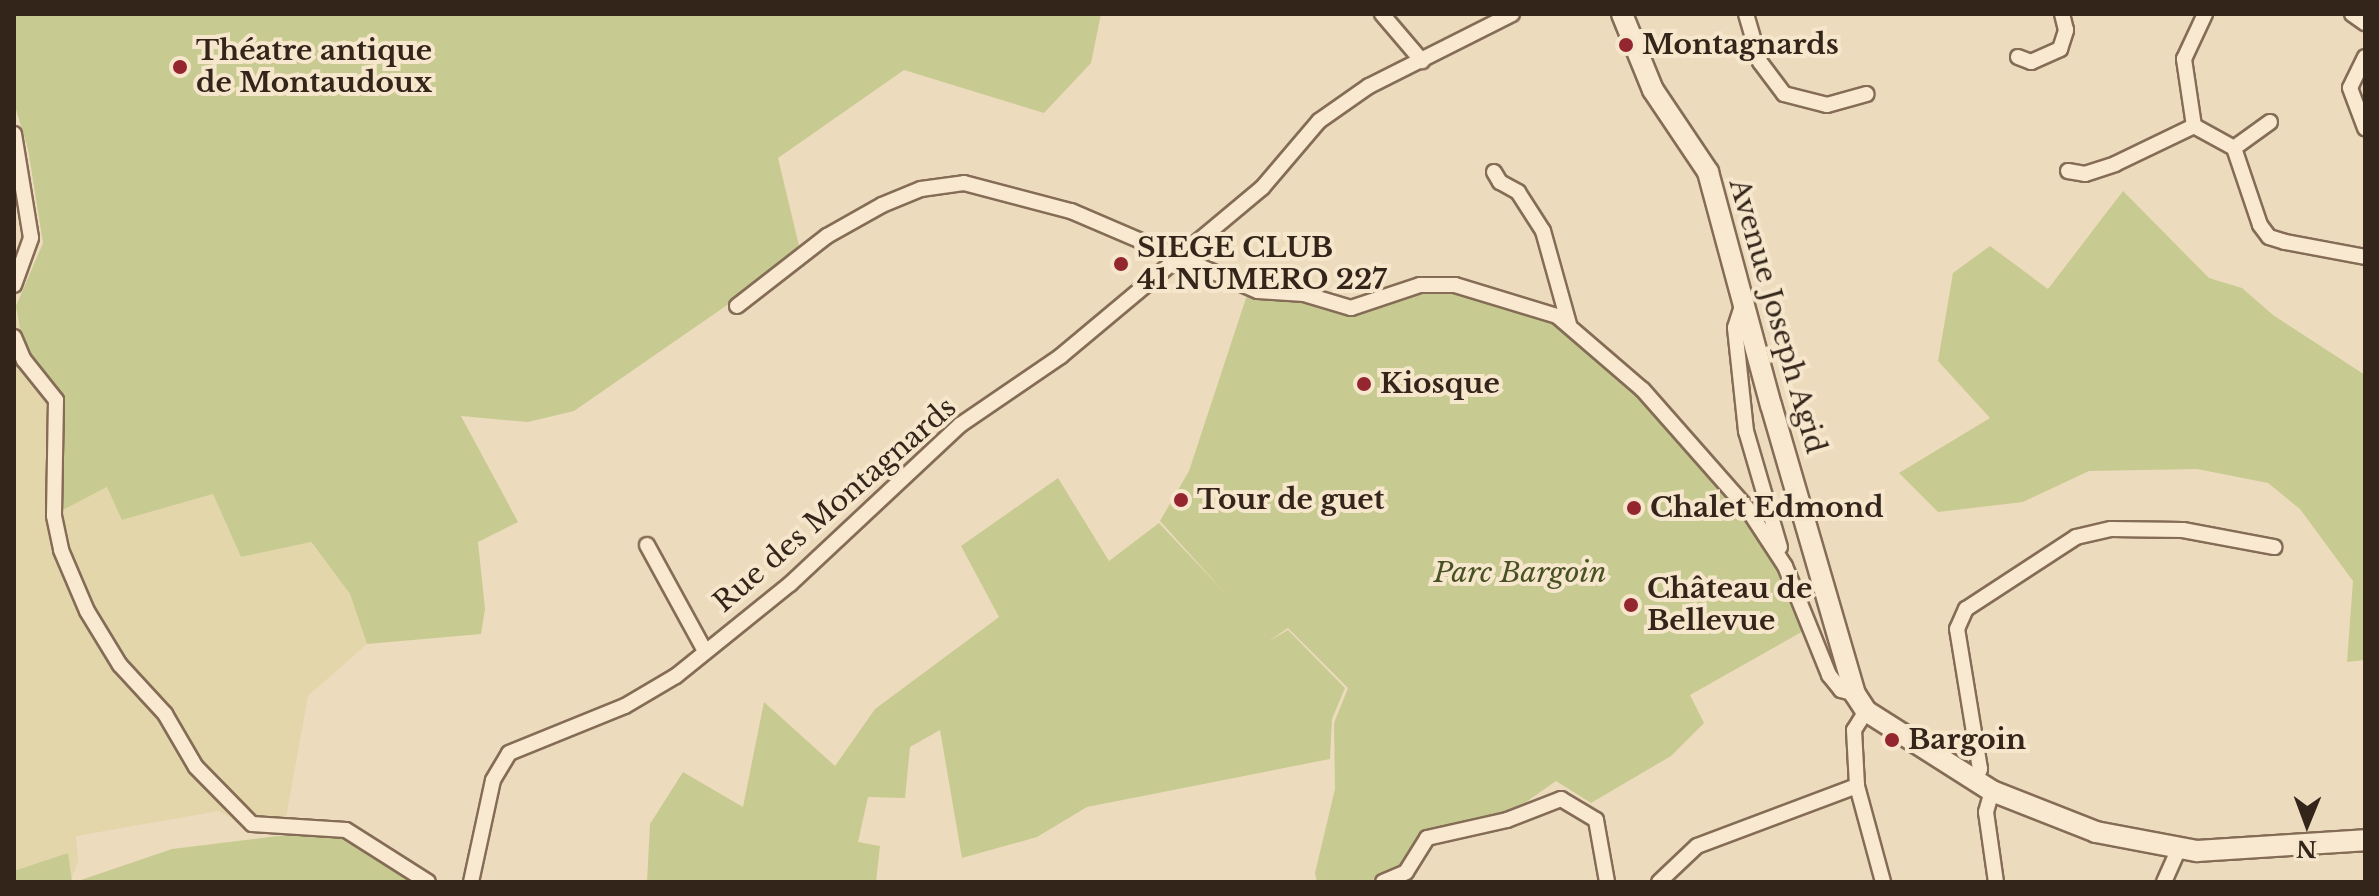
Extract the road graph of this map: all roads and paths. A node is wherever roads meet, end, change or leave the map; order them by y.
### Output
1 (1382, 14) edge
2 (1512, 14) edge
3 (1622, 14) edge
4 (1746, 14) edge
5 (2062, 14) edge
6 (2205, 14) edge
7 (2352, 14) edge
8 (2365, 23) edge
9 (2018, 57) dead end
10 (2365, 57) edge
11 (1422, 61) junction
12 (1867, 94) dead end
13 (2270, 122) dead end
14 (2194, 126) junction
15 (2365, 128) edge
16 (14, 134) edge
17 (2234, 148) junction
18 (2068, 171) dead end
19 (1494, 172) dead end
20 (1177, 257) junction
21 (2365, 257) edge
22 (14, 285) edge
23 (1743, 302) junction
24 (737, 306) dead end
25 (1569, 324) junction
26 (14, 337) edge
27 (647, 545) dead end
28 (2274, 547) dead end
29 (1785, 566) junction
30 (705, 651) junction
31 (1860, 703) junction
32 (1857, 786) junction
33 (1983, 786) junction
34 (2365, 840) edge
35 (2178, 850) junction
36 (428, 882) edge
37 (471, 882) edge
38 (1383, 882) edge
39 (1607, 882) edge
40 (1659, 882) edge
41 (1883, 882) edge
42 (1996, 882) edge
43 (2164, 882) edge

1 - 11 street
2 - 11 street, Rue des Montagnards
3 - 23 main road, Avenue Joseph Agid
4 - 12 street
5 - 9 street
6 - 14 street
7 - 8 street
10 - 15 street
11 - 20 street, Rue des Montagnards
13 - 17 street
14 - 17 street
14 - 18 street
16 - 22 street
17 - 21 street
19 - 25 street
20 - 24 street
20 - 25 street
20 - 30 street, Rue des Montagnards
23 - 29 street
23 - 31 main road, Avenue Joseph Agid
25 - 29 street
26 - 36 street
27 - 30 street
28 - 33 street
29 - 31 street
30 - 37 street, Rue des Montagnards
31 - 32 street
31 - 33 main road
32 - 40 street
32 - 41 street
33 - 35 main road
33 - 42 street
34 - 35 main road
35 - 43 street
38 - 39 street

